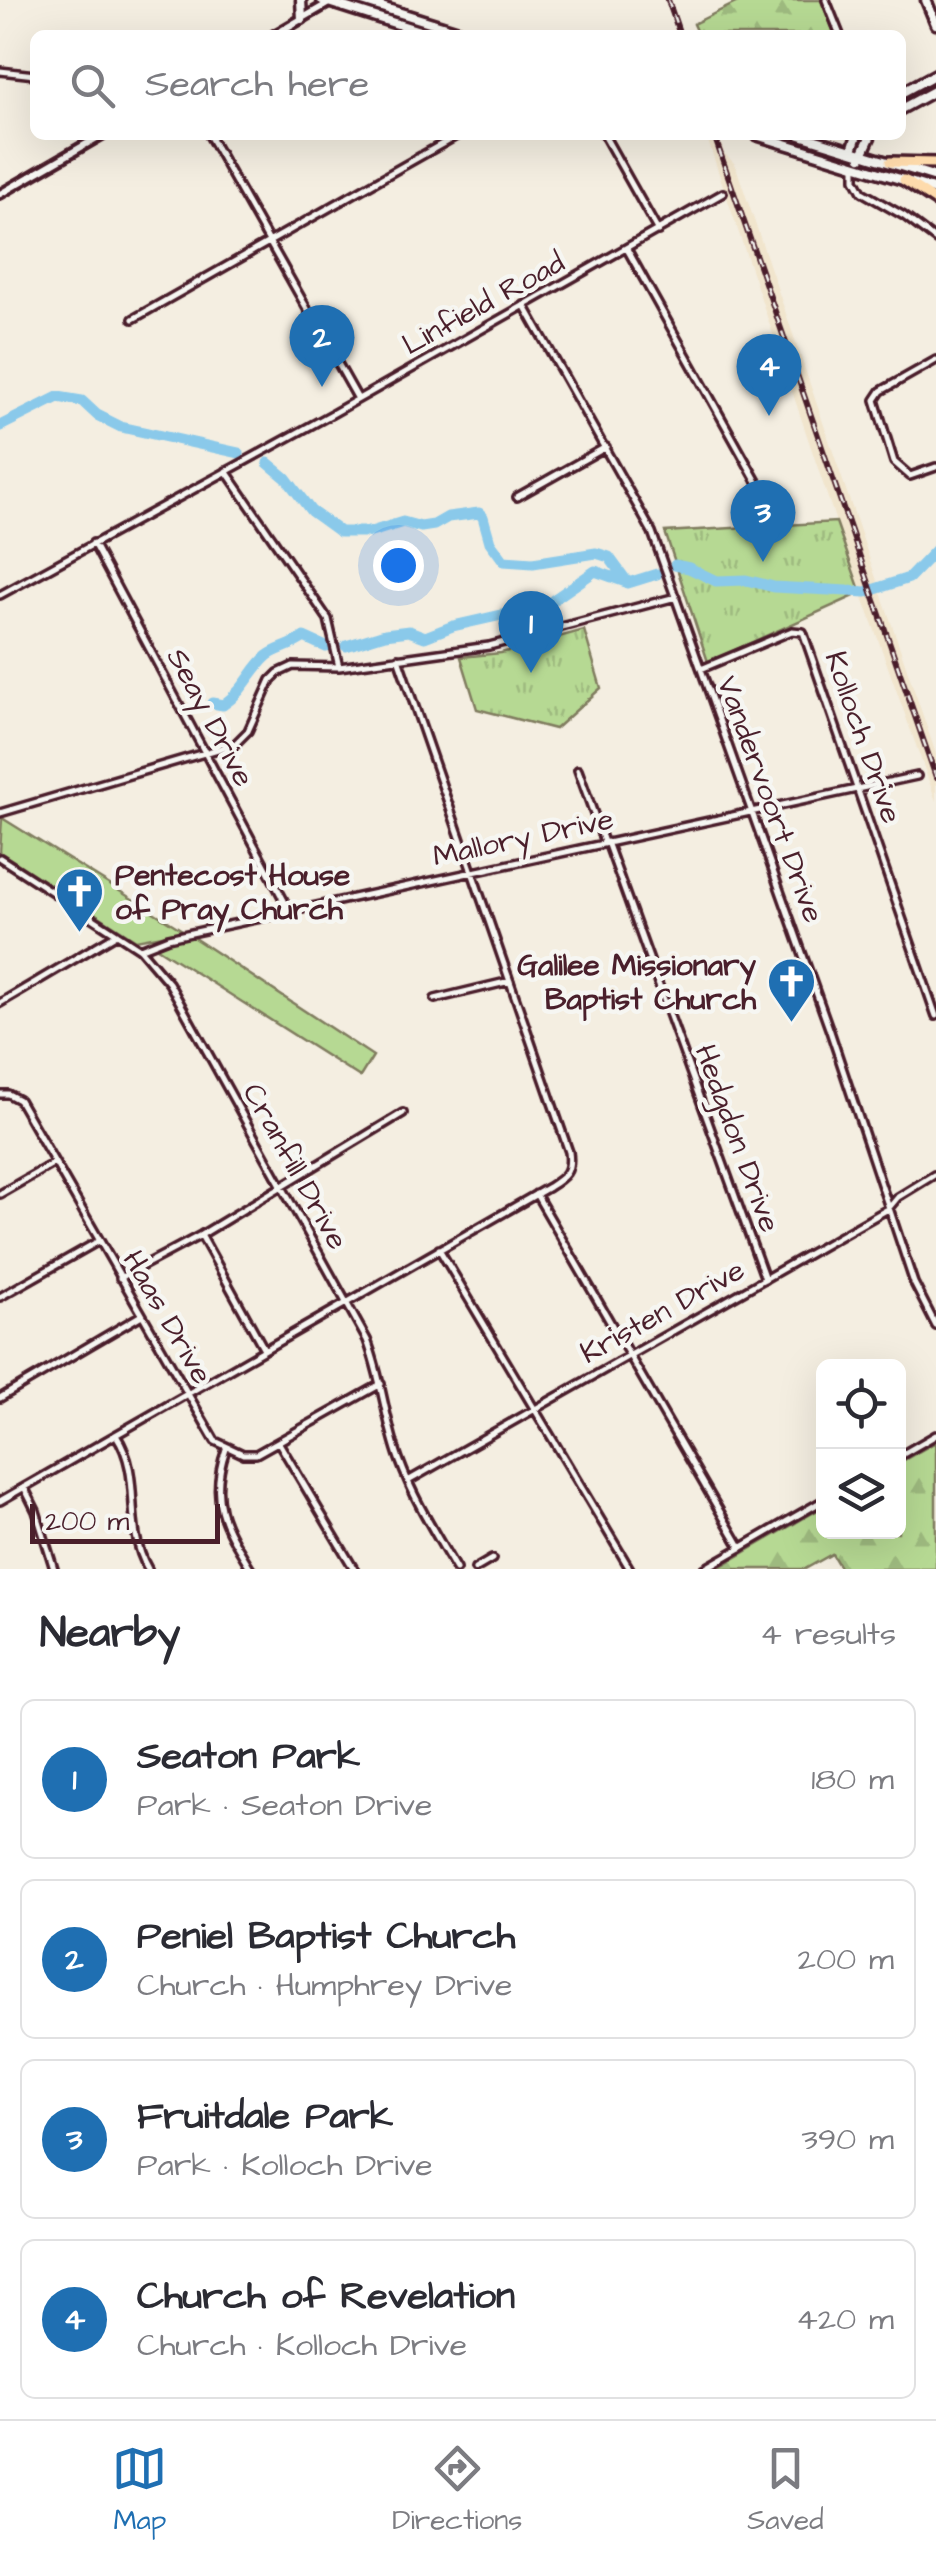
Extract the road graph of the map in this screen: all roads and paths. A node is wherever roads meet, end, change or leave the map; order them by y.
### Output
1 (302, 0) edge
2 (359, 0) edge
3 (826, 0) edge
4 (926, 0) edge
5 (329, 1) edge
6 (302, 19) junction
7 (936, 24) edge
8 (283, 30) edge
9 (417, 30) edge
10 (455, 30) edge
11 (838, 30) edge
12 (0, 71) edge
13 (30, 74) edge
14 (936, 74) edge
15 (919, 83) junction
16 (906, 90) edge
17 (936, 90) edge
18 (925, 95) junction
19 (906, 106) edge
20 (93, 140) edge
21 (211, 140) edge
22 (449, 140) edge
23 (607, 140) edge
24 (773, 140) edge
25 (817, 140) edge
26 (855, 140) edge
27 (869, 140) edge
28 (852, 150) junction
29 (864, 153) junction
30 (890, 162) junction
31 (936, 163) edge
32 (855, 164) junction
33 (936, 177) edge
34 (904, 180) junction
35 (936, 190) edge
36 (723, 193) dead end
37 (0, 194) edge
38 (936, 201) edge
39 (658, 231) junction
40 (268, 240) junction
41 (936, 240) edge
42 (628, 249) junction
43 (524, 306) junction
44 (132, 319) dead end
45 (936, 360) edge
46 (358, 399) junction
47 (606, 447) junction
48 (936, 467) edge
49 (226, 471) junction
50 (517, 497) dead end
51 (778, 522) dead end
52 (93, 543) junction
53 (0, 595) edge
54 (676, 598) junction
55 (398, 658) junction
56 (339, 666) junction
57 (702, 670) junction
58 (204, 752) junction
59 (578, 770) dead end
60 (917, 776) dead end
61 (856, 787) junction
62 (752, 810) junction
63 (0, 813) edge
64 (605, 843) junction
65 (0, 858) edge
66 (472, 871) junction
67 (290, 912) junction
68 (117, 934) junction
69 (140, 949) junction
70 (510, 981) junction
71 (435, 999) dead end
72 (0, 1003) edge
73 (936, 1016) edge
74 (0, 1094) edge
75 (404, 1113) dead end
76 (54, 1163) junction
77 (934, 1175) edge
78 (280, 1186) junction
79 (0, 1194) edge
80 (536, 1194) junction
81 (888, 1209) junction
82 (201, 1235) junction
83 (98, 1241) junction
84 (439, 1249) junction
85 (120, 1278) junction
86 (765, 1279) junction
87 (0, 1297) edge
88 (347, 1301) junction
89 (141, 1315) junction
90 (936, 1326) edge
91 (264, 1349) junction
92 (629, 1356) junction
93 (381, 1384) junction
94 (186, 1394) junction
95 (0, 1398) edge
96 (532, 1410) junction
97 (116, 1434) junction
98 (936, 1435) edge
99 (279, 1443) junction
100 (226, 1449) junction
101 (906, 1452) edge
102 (408, 1481) junction
103 (24, 1487) junction
104 (0, 1501) edge
105 (816, 1505) edge
106 (742, 1548) junction
107 (492, 1559) dead end
108 (54, 1569) edge
109 (148, 1569) edge
110 (251, 1569) edge
111 (354, 1569) edge
112 (456, 1569) edge
113 (475, 1569) edge
114 (630, 1569) edge
115 (704, 1569) edge

1 - 6 main road
2 - 10 main road
3 - 11 street
4 - 7 main road
5 - 6 street
5 - 9 main road
6 - 8 street
12 - 13 street
14 - 15 main road
15 - 16 main road
15 - 18 street
17 - 18 main road
18 - 19 main road
20 - 37 street
21 - 40 street
22 - 40 street
23 - 39 street
24 - 32 main road
25 - 28 main road
26 - 28 main road
27 - 29 main road
28 - 29 main road
28 - 32 main road
29 - 30 main road
29 - 32 main road
30 - 31 highway
30 - 33 main road
32 - 34 main road
32 - 41 street
34 - 35 main road
34 - 38 highway
36 - 39 street, Linfield Road
39 - 42 street, Linfield Road
40 - 44 street
40 - 46 street
42 - 43 street, Linfield Road
42 - 51 street
43 - 46 street, Linfield Road
43 - 47 street, Vandervoort Drive
45 - 48 street
46 - 49 street, Linfield Road
47 - 50 street
47 - 54 street, Vandervoort Drive
49 - 52 street, Linfield Road
49 - 56 street
52 - 53 street, Linfield Road
52 - 58 street, Seay Drive
54 - 55 street
54 - 57 street, Vandervoort Drive
55 - 56 street
55 - 66 street
56 - 58 street
57 - 61 street, Kolloch Drive
57 - 62 street, Vandervoort Drive
58 - 63 street
58 - 67 street, Seay Drive
59 - 64 street, Hedgdon Drive
60 - 61 street, Mallory Drive
61 - 62 street, Mallory Drive
61 - 73 street, Kolloch Drive
62 - 64 street, Mallory Drive
62 - 81 street, Vandervoort Drive
64 - 66 street, Mallory Drive
64 - 86 street, Hedgdon Drive
65 - 68 street, Cranfill Drive
66 - 67 street, Mallory Drive
66 - 70 street
67 - 69 street, Mallory Drive
68 - 69 street, Cranfill Drive
68 - 72 street
69 - 78 street, Cranfill Drive
70 - 71 street
70 - 80 street
74 - 76 street, Haas Drive
75 - 78 street
76 - 79 street
76 - 83 street, Haas Drive
77 - 81 street, Kristen Drive
78 - 82 street
78 - 88 street, Cranfill Drive
80 - 84 street
80 - 92 street
81 - 86 street, Kristen Drive
81 - 90 street, Vandervoort Drive
82 - 85 street
82 - 91 street
83 - 85 street, Haas Drive
83 - 87 street
84 - 88 street
84 - 96 street
85 - 89 street, Haas Drive
86 - 92 street, Kristen Drive
88 - 91 street
88 - 93 street, Cranfill Drive
89 - 94 street, Haas Drive
89 - 95 street
91 - 94 street
92 - 96 street, Kristen Drive
92 - 106 street
93 - 99 street
93 - 102 street, Cranfill Drive
94 - 97 street
94 - 100 street, Haas Drive
96 - 102 street, Kristen Drive
96 - 114 street
97 - 103 street
97 - 109 street
98 - 101 street
99 - 100 street
99 - 111 street
100 - 110 street
102 - 112 street, Cranfill Drive
103 - 104 street
103 - 108 street
105 - 106 street
106 - 115 street
107 - 113 street

